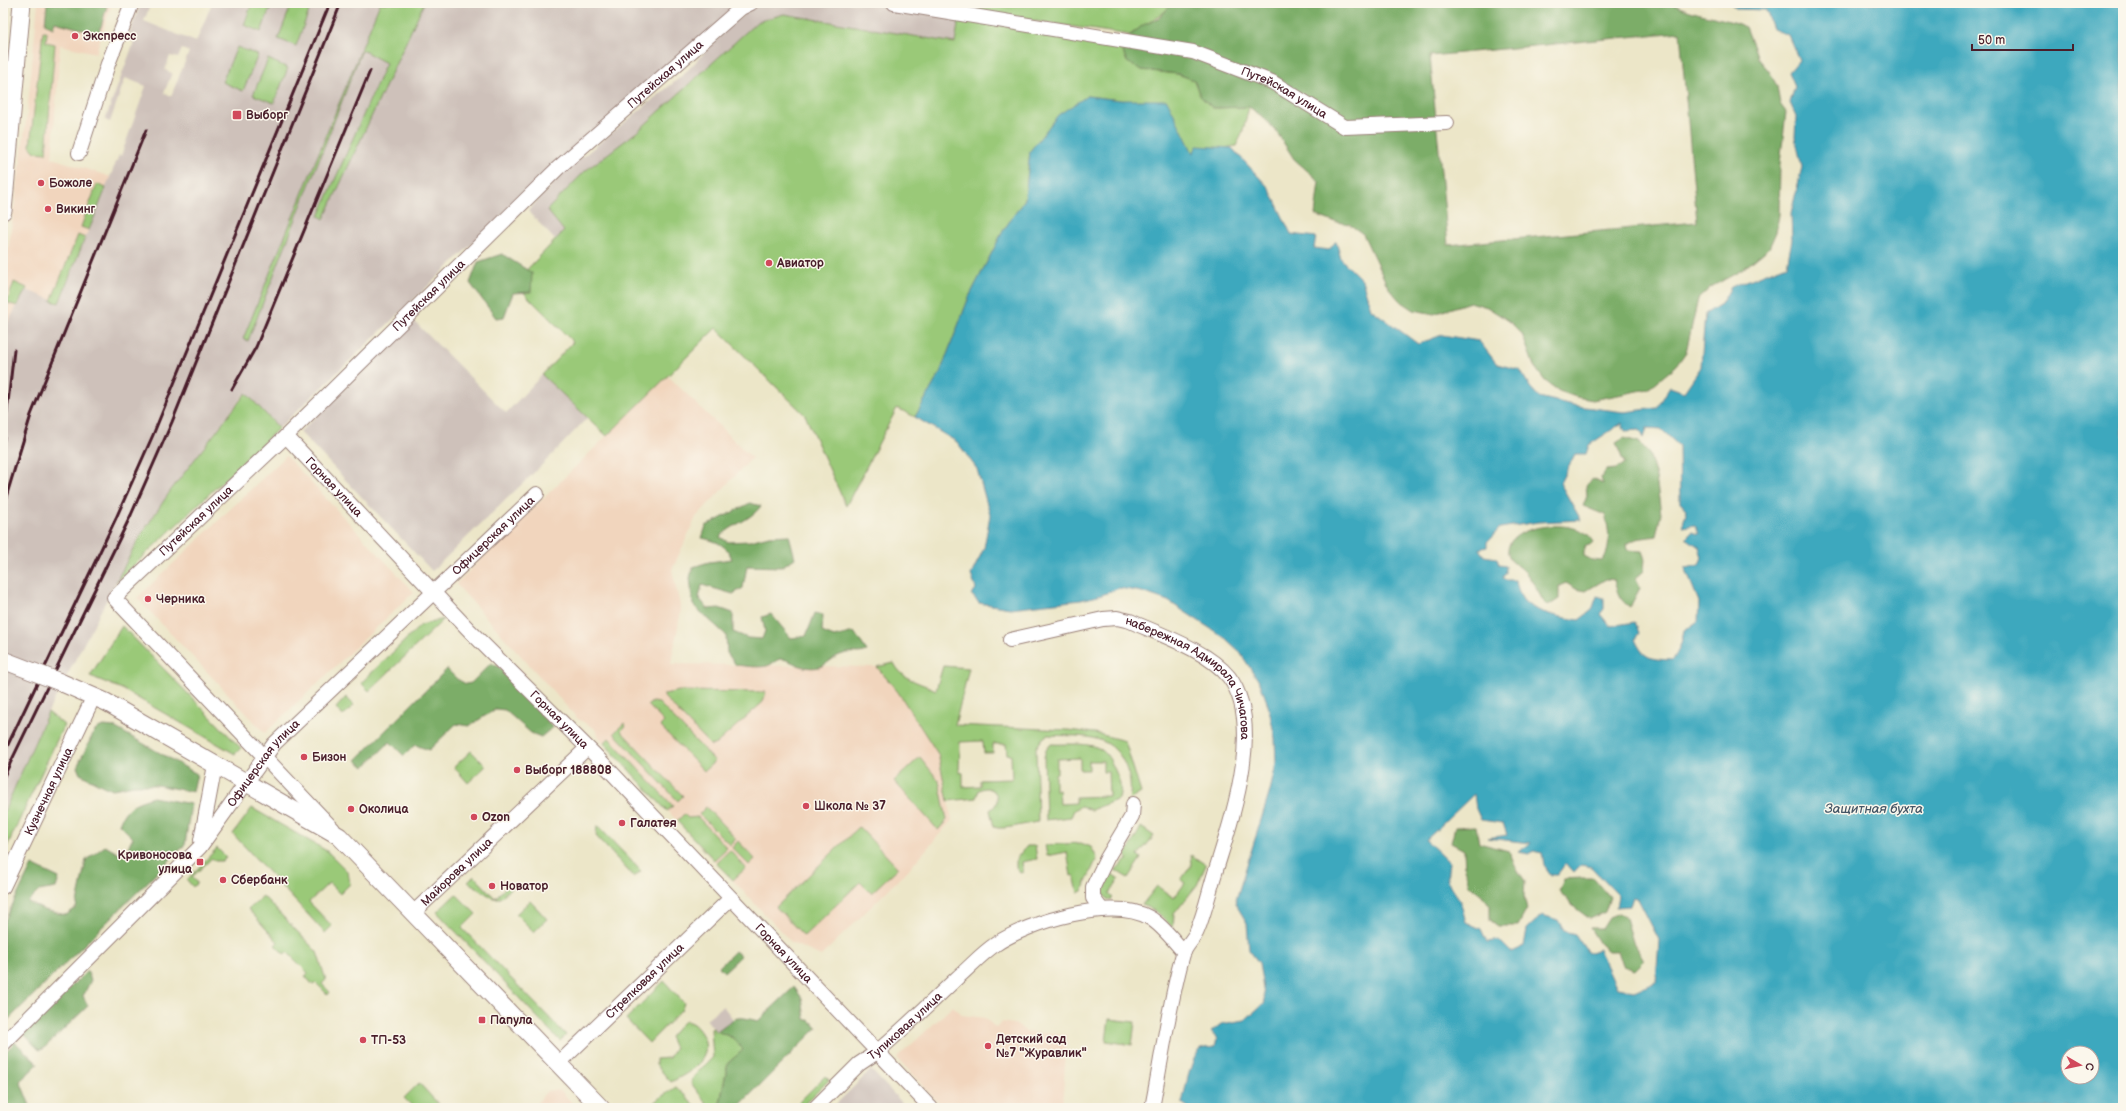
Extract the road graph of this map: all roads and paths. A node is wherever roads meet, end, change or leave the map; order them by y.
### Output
1 (22, 3) edge
2 (132, 3) edge
3 (751, 3) edge
4 (894, 3) edge
5 (1447, 123) dead end
6 (79, 153) dead end
7 (3, 211) edge
8 (286, 436) junction
9 (537, 494) dead end
10 (434, 592) junction
11 (1010, 640) dead end
12 (3, 660) edge
13 (94, 696) junction
14 (587, 748) junction
15 (264, 756) junction
16 (215, 765) junction
17 (246, 782) junction
18 (1134, 804) dead end
19 (339, 836) junction
20 (200, 847) junction
21 (3, 887) edge
22 (731, 898) junction
23 (1102, 910) junction
24 (413, 913) junction
25 (1184, 952) junction
26 (3, 1044) edge
27 (877, 1052) junction
28 (558, 1064) junction
29 (601, 1108) edge
30 (814, 1108) edge
31 (931, 1108) edge
32 (1152, 1108) edge

1 - 7 main road
2 - 6 street
3 - 8 street, Путейская улица
4 - 5 street, Путейская улица
8 - 10 street, Горная улица
8 - 15 street, Путейская улица
9 - 10 street, Офицерская улица
10 - 14 street, Горная улица
10 - 15 street, Офицерская улица
11 - 25 street, набережная Адмирала Чичагова
12 - 13 main road, bridge
13 - 16 main road
13 - 21 street, Кузнечная улица
14 - 22 street, Горная улица
14 - 24 street, Майорова улица
15 - 17 street, Офицерская улица
15 - 19 street
16 - 17 main road
16 - 20 street
17 - 19 main road
17 - 20 street, Офицерская улица
18 - 23 street
19 - 24 main road
20 - 26 street, Офицерская улица
22 - 27 street, Горная улица
22 - 28 street, Стрелковая улица
23 - 25 street, Тупиковая улица
23 - 27 street, Тупиковая улица
24 - 28 main road
25 - 32 street, набережная Адмирала Чичагова
27 - 30 street, Тупиковая улица
27 - 31 street, Горная улица
28 - 29 main road

